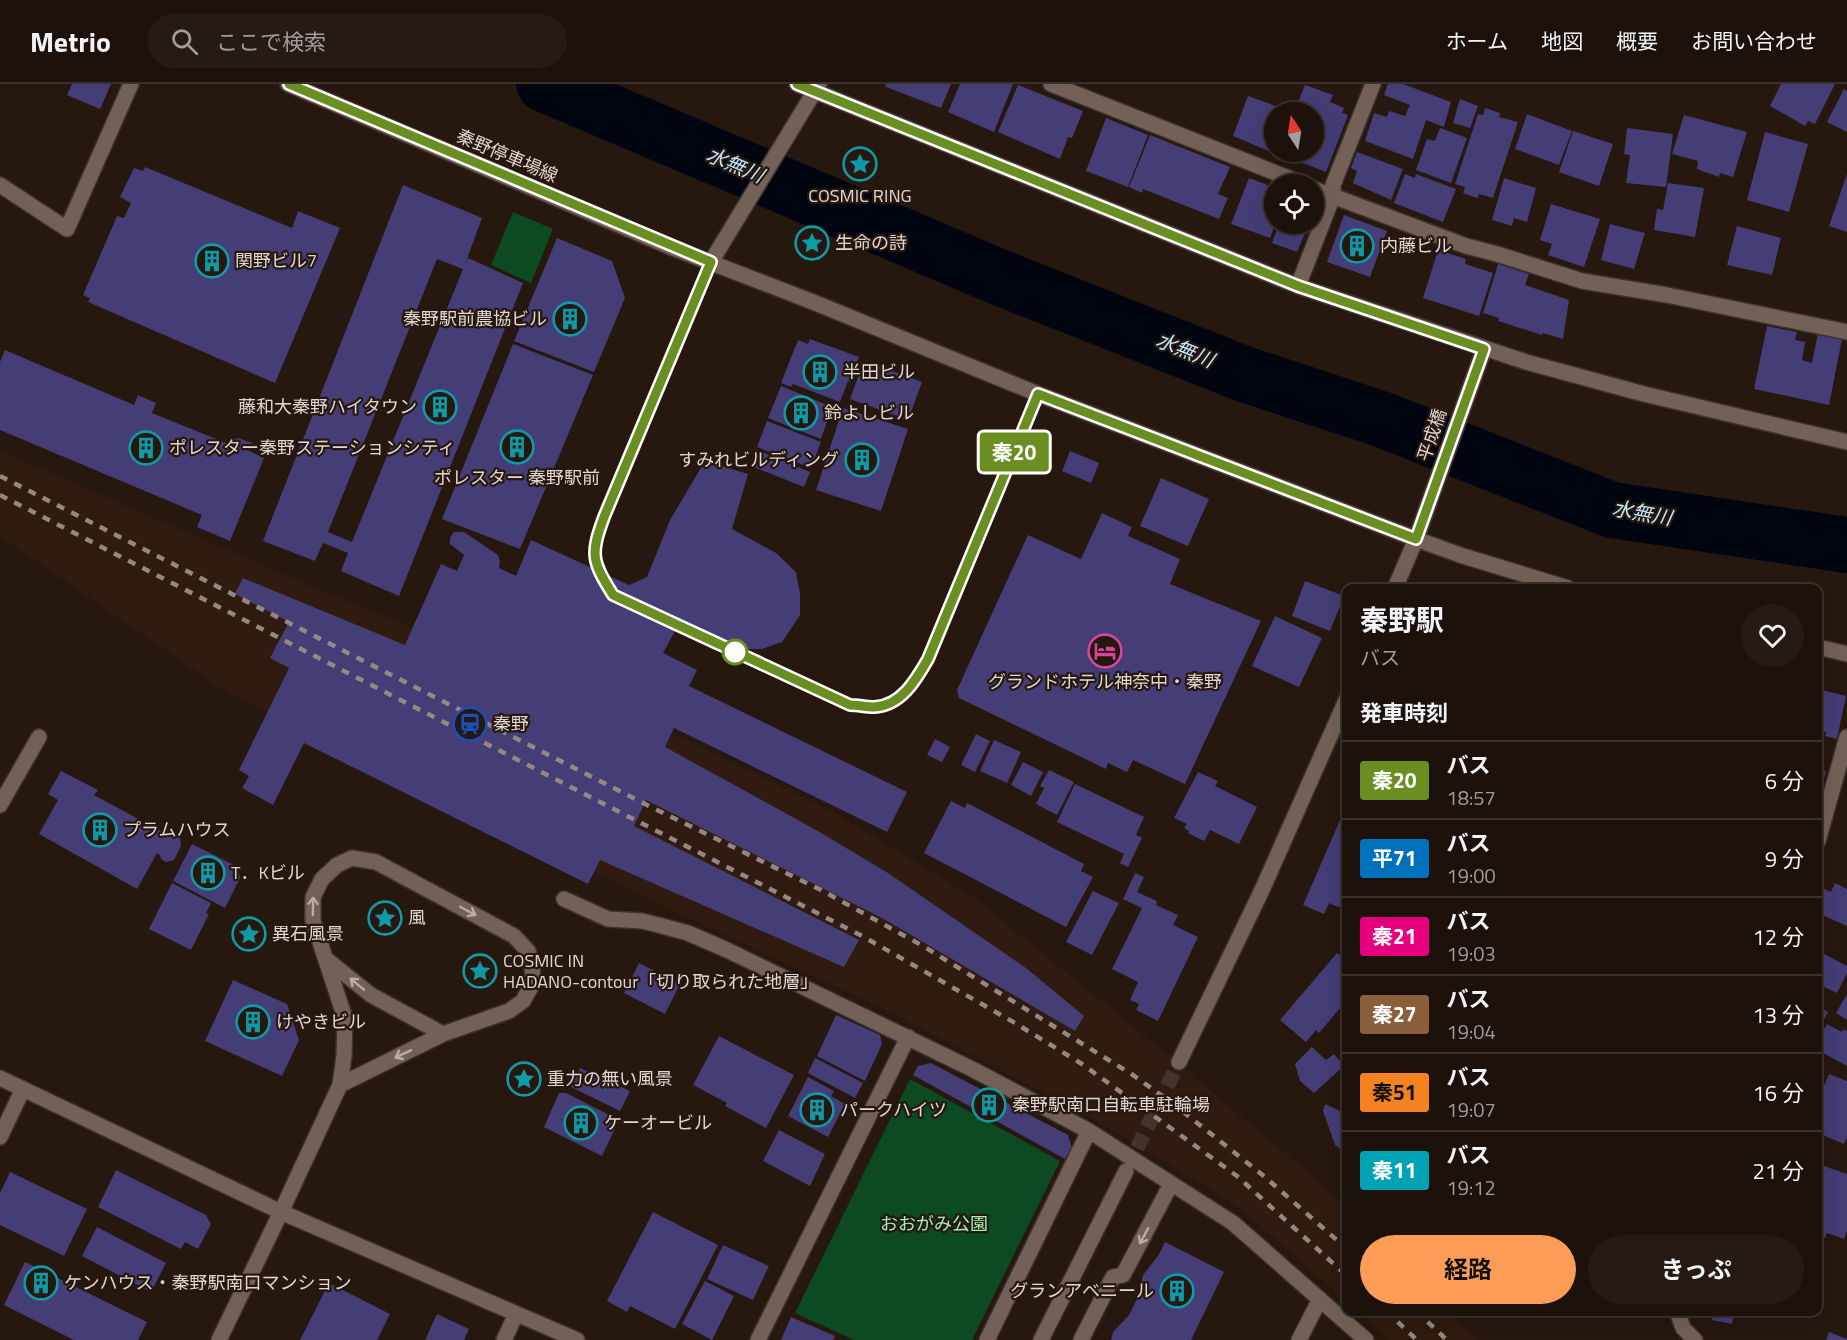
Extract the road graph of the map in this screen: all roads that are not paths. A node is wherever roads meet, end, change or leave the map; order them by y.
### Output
1 (131, 84) edge
2 (288, 84) edge
3 (797, 84) edge
4 (1051, 84) edge
5 (1373, 84) edge
6 (817, 87) edge
7 (1279, 174) edge
8 (0, 185) edge
9 (1324, 193) edge
10 (1333, 196) junction
11 (711, 262) junction
12 (1298, 286) junction
13 (1847, 332) edge
14 (1484, 349) junction
15 (1847, 442) edge
16 (1416, 539) junction
17 (1397, 584) edge
18 (1555, 584) edge
19 (1822, 648) edge
20 (1847, 654) edge
21 (1342, 709) edge
22 (39, 737) dead end
23 (1847, 737) edge
24 (0, 805) edge
25 (1822, 827) edge
26 (564, 899) dead end
27 (326, 959) junction
28 (443, 1034) junction
29 (908, 1037) junction
30 (1179, 1062) tunnel mouth
31 (0, 1078) edge
32 (340, 1085) junction
33 (23, 1089) junction
34 (1089, 1131) junction
35 (0, 1137) edge
36 (1126, 1171) tunnel mouth
37 (1171, 1184) junction
38 (281, 1212) junction
39 (1320, 1299) junction
40 (516, 1314) junction
41 (1679, 1316) edge
42 (219, 1340) edge
43 (504, 1340) edge
44 (577, 1340) edge
45 (758, 1340) edge
46 (987, 1340) edge
47 (1041, 1340) edge
48 (1081, 1340) edge
49 (1299, 1340) edge
50 (1366, 1340) edge
51 (1695, 1340) edge

1 - 8 street
2 - 11 street, 秦野停車場線
3 - 6 street
4 - 7 street
5 - 10 street
6 - 11 street
6 - 12 street
9 - 10 street
10 - 12 street
10 - 13 street
11 - 16 street, 秦野停車場線
12 - 14 street
14 - 15 street
14 - 16 street, 平成橋
16 - 17 street, 平成橋
16 - 18 street, 秦野停車場線
19 - 20 street
21 - 30 street
22 - 24 street
23 - 25 street
26 - 29 street
28 -> 27 street
27 -> 28 street
27 - 32 street
28 -> 32 street
29 - 34 street
29 - 45 street
31 - 33 street
32 - 38 street
33 - 35 street
33 - 38 street
34 - 37 street
34 - 46 street
36 - 47 street
37 - 39 street
37 -> 48 street
38 - 40 street
38 - 42 street
39 - 49 street
39 - 50 street
40 - 43 street
40 - 44 street
41 - 51 street

